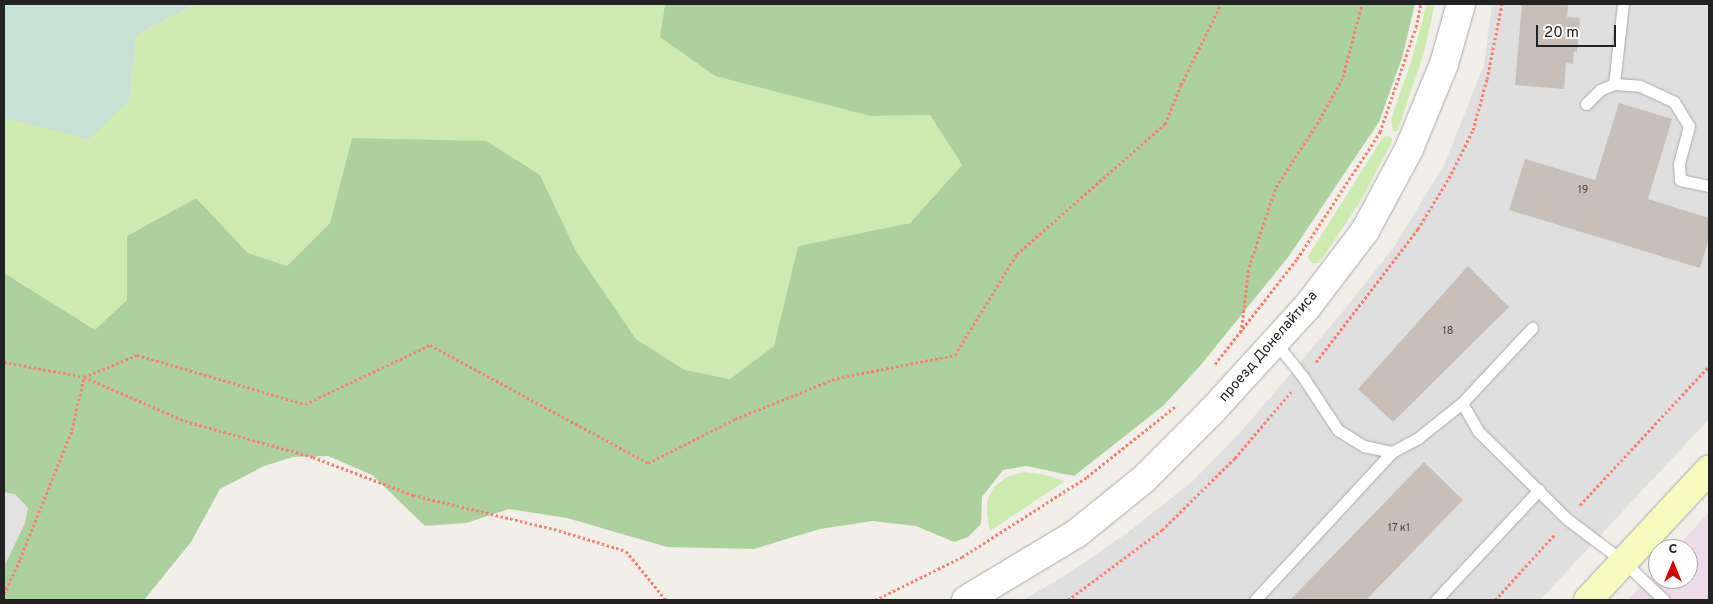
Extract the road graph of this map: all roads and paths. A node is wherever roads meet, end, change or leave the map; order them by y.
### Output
1 (1221, 4) edge
2 (1362, 4) edge
3 (1421, 4) edge
4 (1461, 4) edge
5 (1623, 4) edge
6 (1614, 84) junction
7 (1586, 104) dead end
8 (1709, 186) edge
9 (1532, 328) dead end
10 (1241, 332) junction
11 (1276, 342) junction
12 (4, 362) edge
13 (1709, 366) edge
14 (1210, 370) dead end
15 (84, 377) junction
16 (1184, 398) dead end
17 (1462, 403) junction
18 (1392, 452) junction
19 (1709, 470) edge
20 (1540, 490) junction
21 (1568, 519) junction
22 (1624, 562) junction
23 (4, 594) edge
24 (666, 600) edge
25 (875, 600) edge
26 (966, 600) edge
27 (1254, 600) edge
28 (1436, 600) edge
29 (1495, 600) edge
30 (1588, 600) edge
31 (1664, 600) edge

1 - 15 path
2 - 10 path
3 - 10 path
4 - 11 street, проезд Донелайтиса
5 - 6 lane
6 - 7 lane
6 - 8 lane
9 - 17 lane
10 - 14 path
11 - 18 lane
11 - 26 street, проезд Донелайтиса
12 - 15 path
13 - 21 path
15 - 23 path
15 - 24 path
16 - 25 path
17 - 18 lane
17 - 20 lane
18 - 27 lane
19 - 22 main road
20 - 21 lane
20 - 28 lane
21 - 22 lane
21 - 29 path
22 - 30 main road
22 - 31 lane

